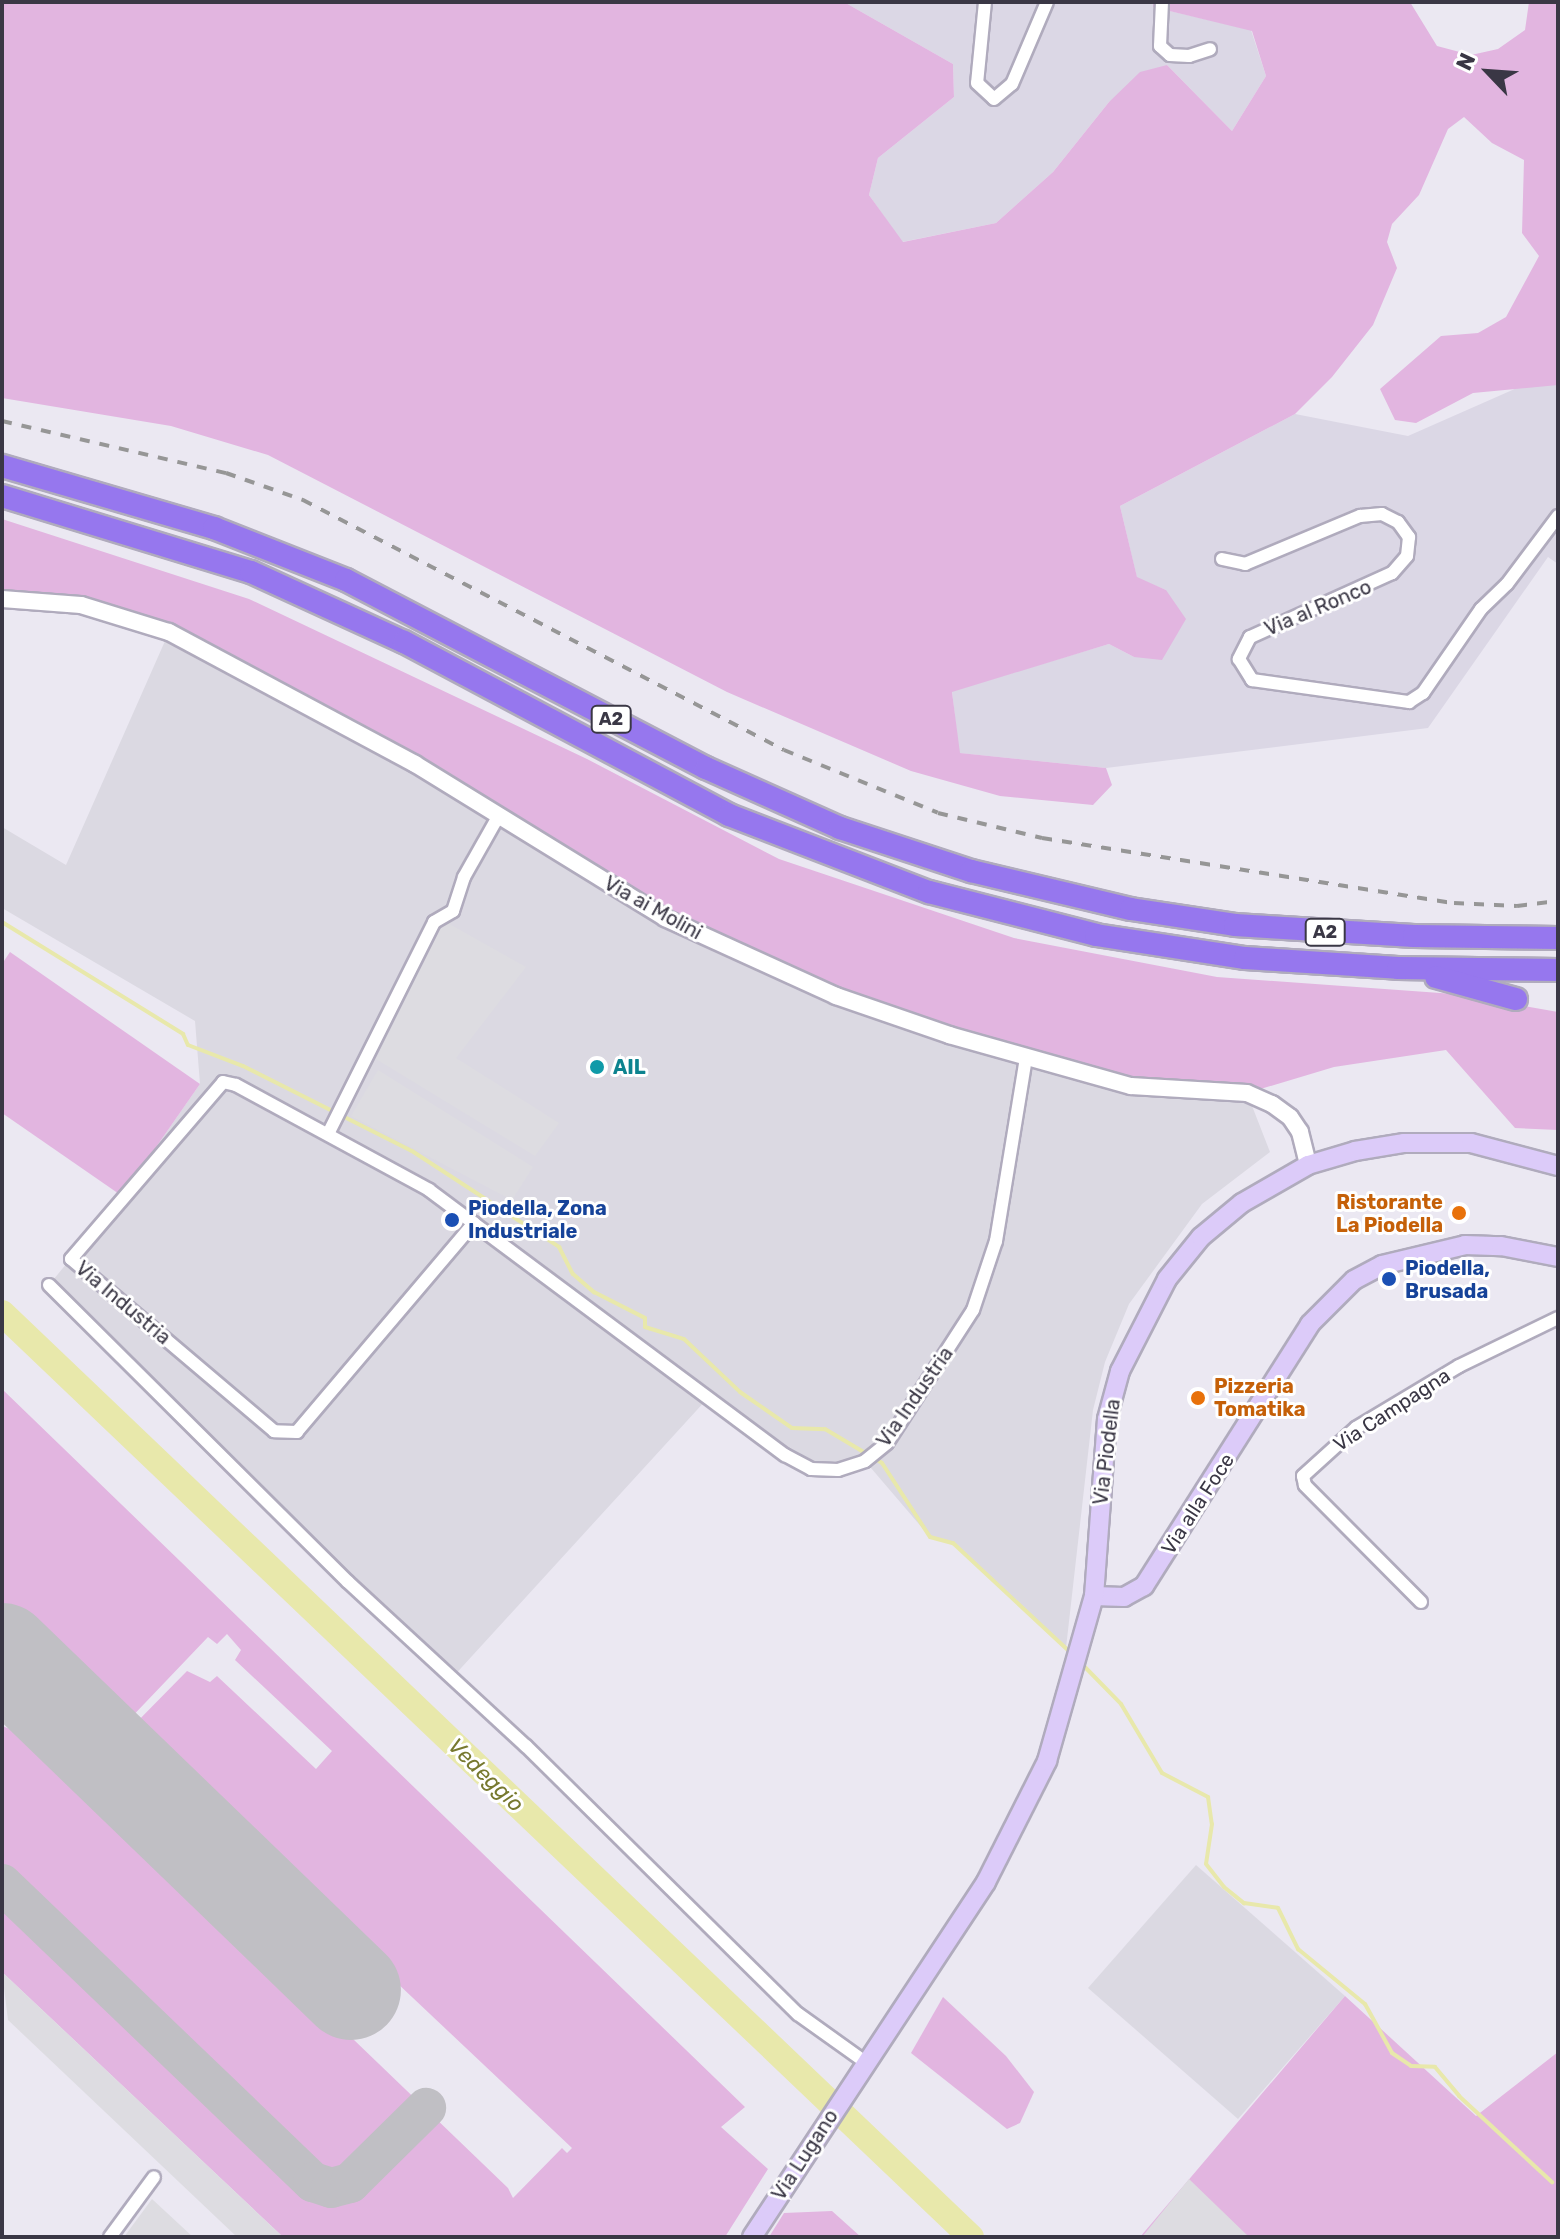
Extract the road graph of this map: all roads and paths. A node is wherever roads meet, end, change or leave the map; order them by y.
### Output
1 (985, 2) edge
2 (1047, 2) edge
3 (1162, 2) edge
4 (1210, 49) dead end
5 (2, 466) edge
6 (2, 496) edge
7 (1558, 516) edge
8 (1222, 559) dead end
9 (2, 599) edge
10 (498, 817) junction
11 (1558, 936) edge
12 (1398, 968) junction
13 (1558, 970) edge
14 (1516, 999) dead end
15 (1026, 1058) junction
16 (329, 1132) junction
17 (1308, 1165) junction
18 (1558, 1166) edge
19 (474, 1223) junction
20 (1558, 1257) edge
21 (49, 1285) dead end
22 (1558, 1318) edge
23 (1094, 1596) junction
24 (1421, 1602) dead end
25 (1075, 1674) joint
26 (862, 2068) junction
27 (154, 2177) dead end
28 (110, 2237) edge
29 (752, 2237) edge

1 - 2 street
3 - 4 street
5 - 11 highway, A2
6 - 12 highway, A2
7 - 8 street, Via al Ronco
9 - 10 street, Via ai Molini
10 - 15 street, Via ai Molini
10 - 16 street
12 - 13 highway, A2
12 - 14 highway, A2
15 - 17 street, Via ai Molini
15 - 19 street, Via Industria
16 - 19 street, Via Industria
16 - 19 street, Via Industria
17 - 18 main road, Via Piodella
17 - 23 main road, Via Piodella
20 - 23 main road, Via alla Foce
21 - 26 street
22 - 24 street, Via Campagna
23 - 25 main road, Via Piodella
25 - 26 main road, Via Lugano
26 - 29 main road, Via Lugano
27 - 28 street

